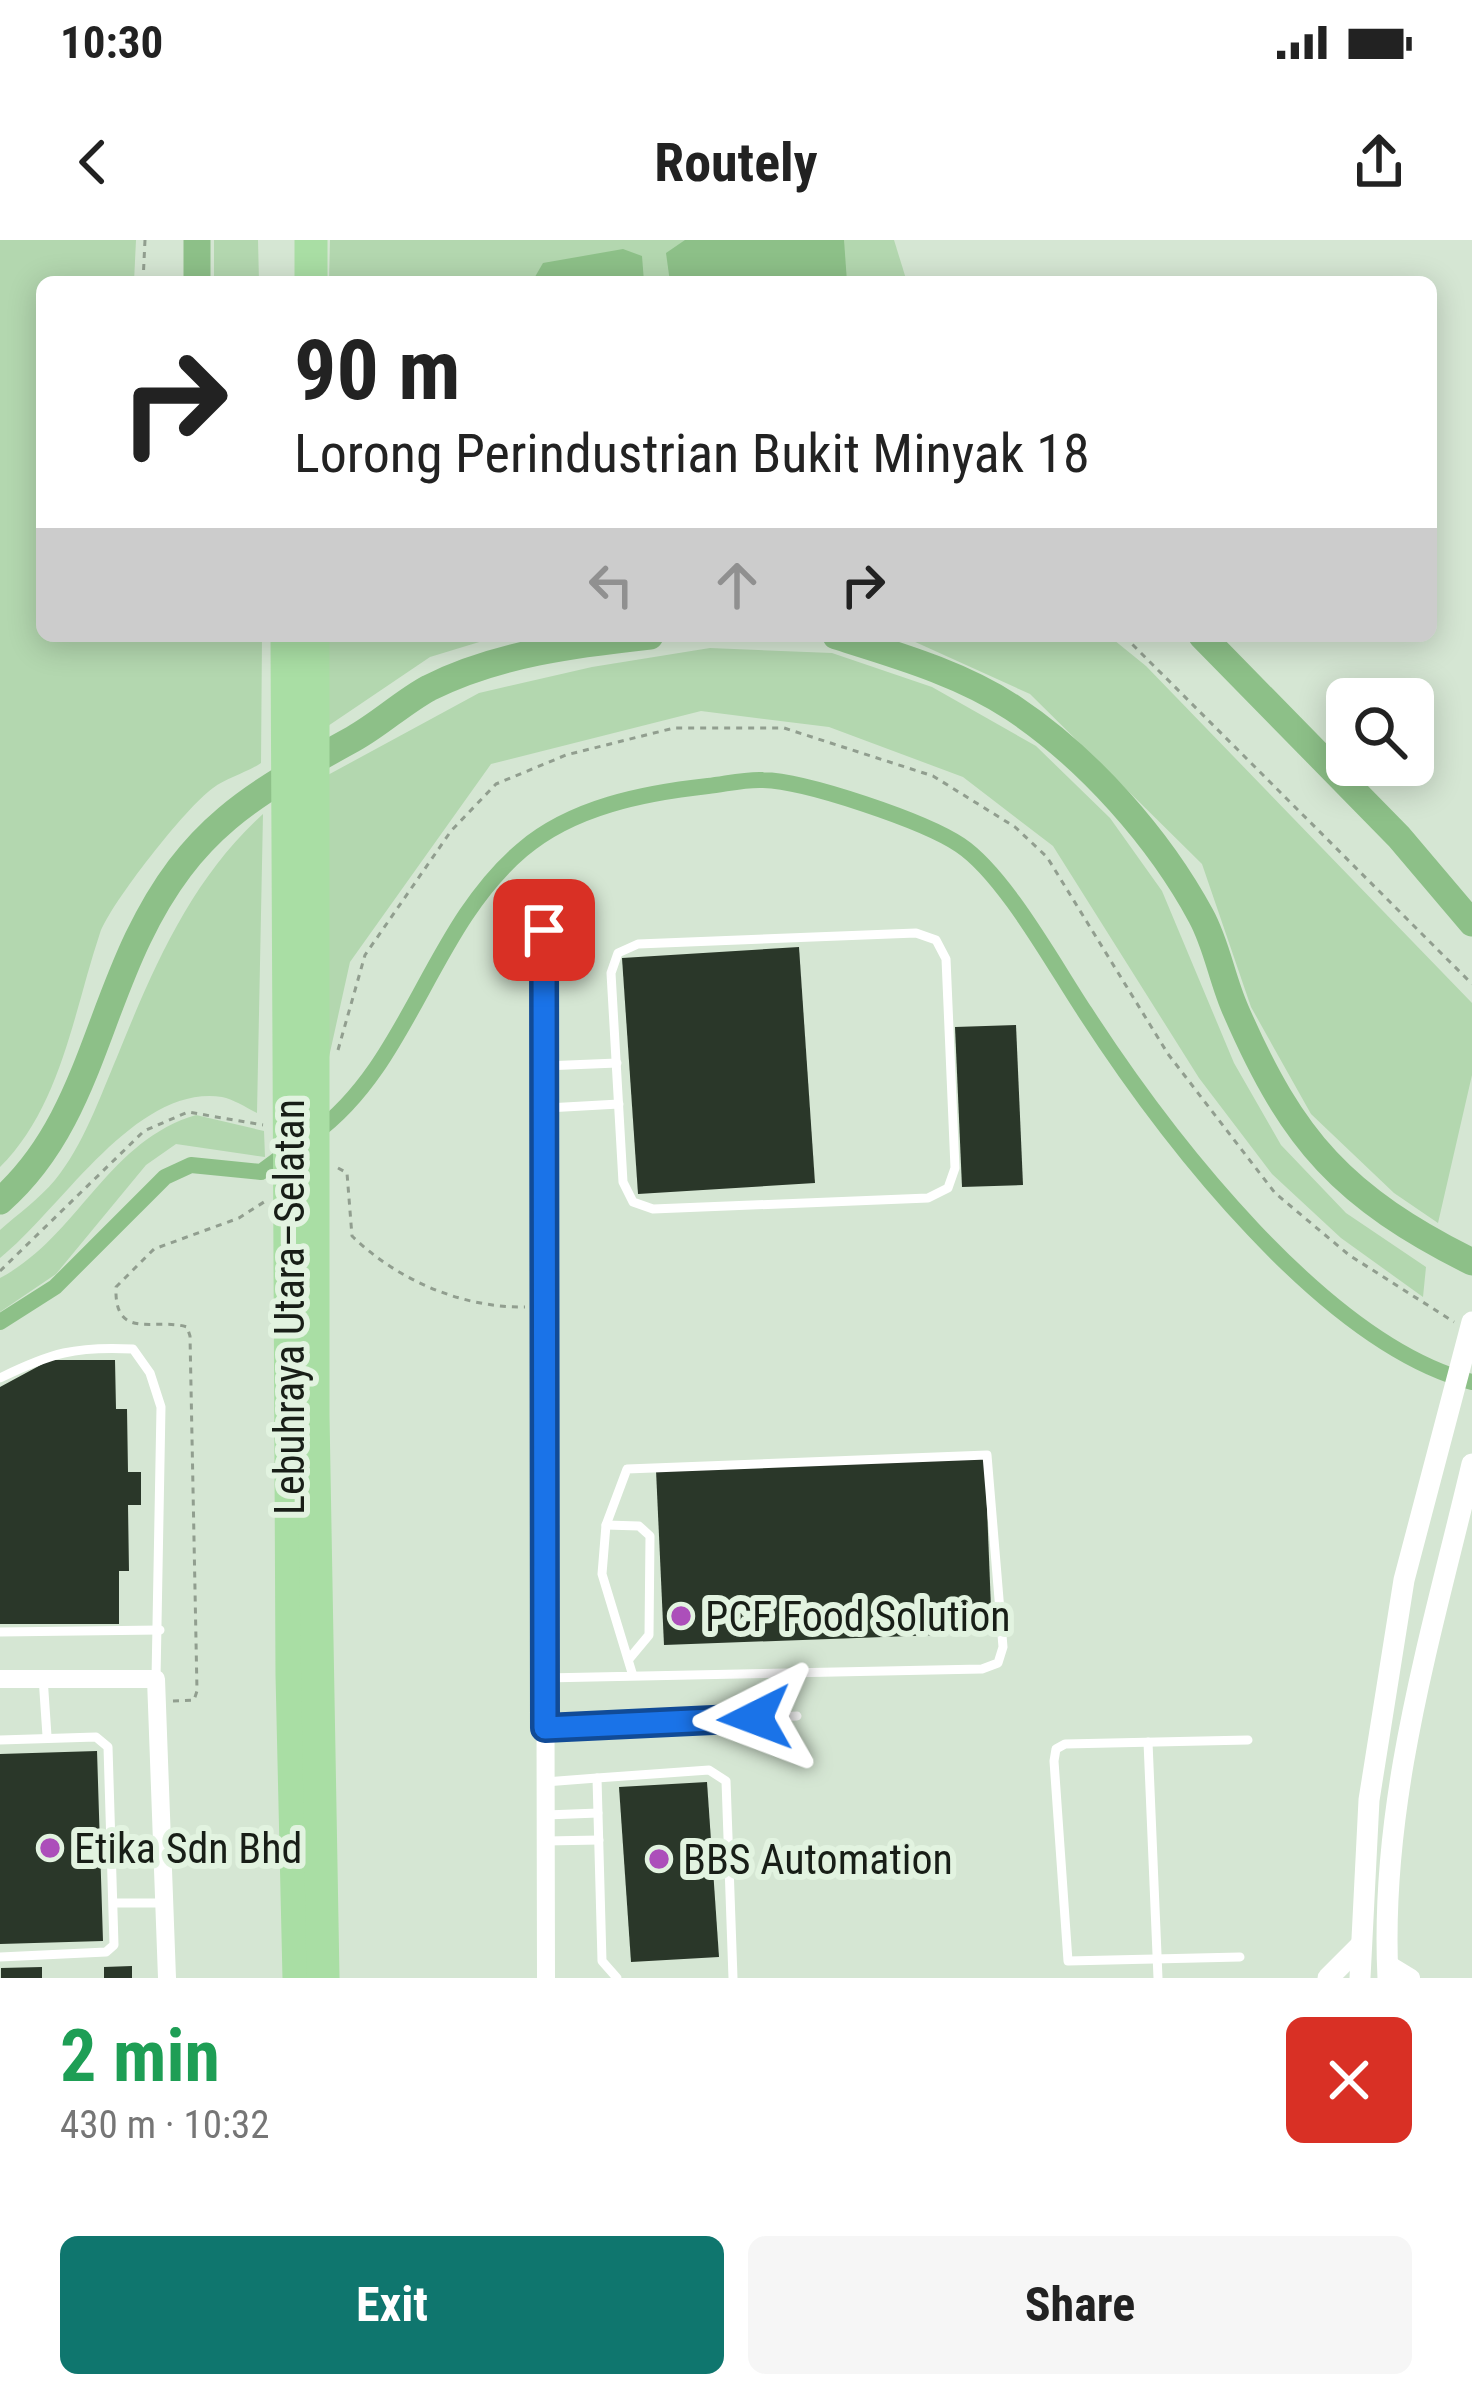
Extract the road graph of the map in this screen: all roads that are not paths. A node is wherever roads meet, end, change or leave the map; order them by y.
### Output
1 (288, 240) edge
2 (310, 240) edge
3 (288, 276) edge
4 (311, 276) edge
5 (287, 642) edge
6 (313, 642) edge
7 (544, 930) dead end
8 (617, 1063) junction
9 (544, 1066) junction
10 (619, 1105) junction
11 (544, 1108) junction
12 (301, 1249) junction
13 (1464, 1322) edge
14 (0, 1378) edge
15 (1472, 1464) edge
16 (606, 1525) junction
17 (160, 1630) junction
18 (0, 1632) edge
19 (629, 1659) junction
20 (633, 1676) junction
21 (44, 1677) junction
22 (545, 1678) junction
23 (0, 1679) edge
24 (156, 1679) junction
25 (796, 1716) dead end
26 (545, 1728) junction
27 (47, 1736) junction
28 (0, 1740) edge
29 (1248, 1740) dead end
30 (1148, 1742) junction
31 (597, 1778) junction
32 (545, 1782) junction
33 (598, 1813) junction
34 (546, 1815) junction
35 (599, 1840) junction
36 (546, 1841) junction
37 (164, 1903) junction
38 (114, 1904) junction
39 (1359, 1947) junction
40 (0, 1957) edge
41 (1240, 1957) dead end
42 (1158, 1961) junction
43 (1388, 1971) edge
44 (167, 1978) edge
45 (299, 1978) edge
46 (323, 1978) edge
47 (546, 1978) edge
48 (617, 1978) edge
49 (733, 1978) edge
50 (1158, 1978) edge
51 (1328, 1978) edge
52 (1360, 1978) edge
53 (1411, 1978) edge

1 - 3 highway
2 - 4 highway
5 - 12 highway, Lebuhraya Utara–Selatan
6 - 12 highway, Lebuhraya Utara–Selatan
7 - 9 street
8 - 9 lane
8 - 10 lane
8 - 10 lane
9 - 11 street
10 - 11 lane
11 - 22 street
12 - 45 highway, Lebuhraya Utara–Selatan
12 - 46 highway, Lebuhraya Utara–Selatan
13 - 39 street
14 - 17 lane
15 - 43 street
16 - 19 lane
16 - 19 lane
16 - 20 lane
17 - 18 lane
17 - 24 lane
19 - 20 lane
20 - 22 lane
21 - 23 street
21 - 24 street
21 - 27 lane
22 - 26 street
24 - 37 street
25 - 26 lane
26 - 32 street
27 - 28 lane
27 - 38 lane
29 - 30 lane
30 - 42 lane
30 - 42 lane
31 - 32 lane
31 - 33 lane
31 - 49 lane
32 - 34 street
33 - 34 lane
33 - 35 lane
34 - 36 street
35 - 36 lane
35 - 48 lane
36 - 47 street
37 - 38 lane
37 - 44 street
38 - 40 lane
39 - 51 street
39 - 52 street
41 - 42 lane
42 - 50 lane
43 - 53 street

